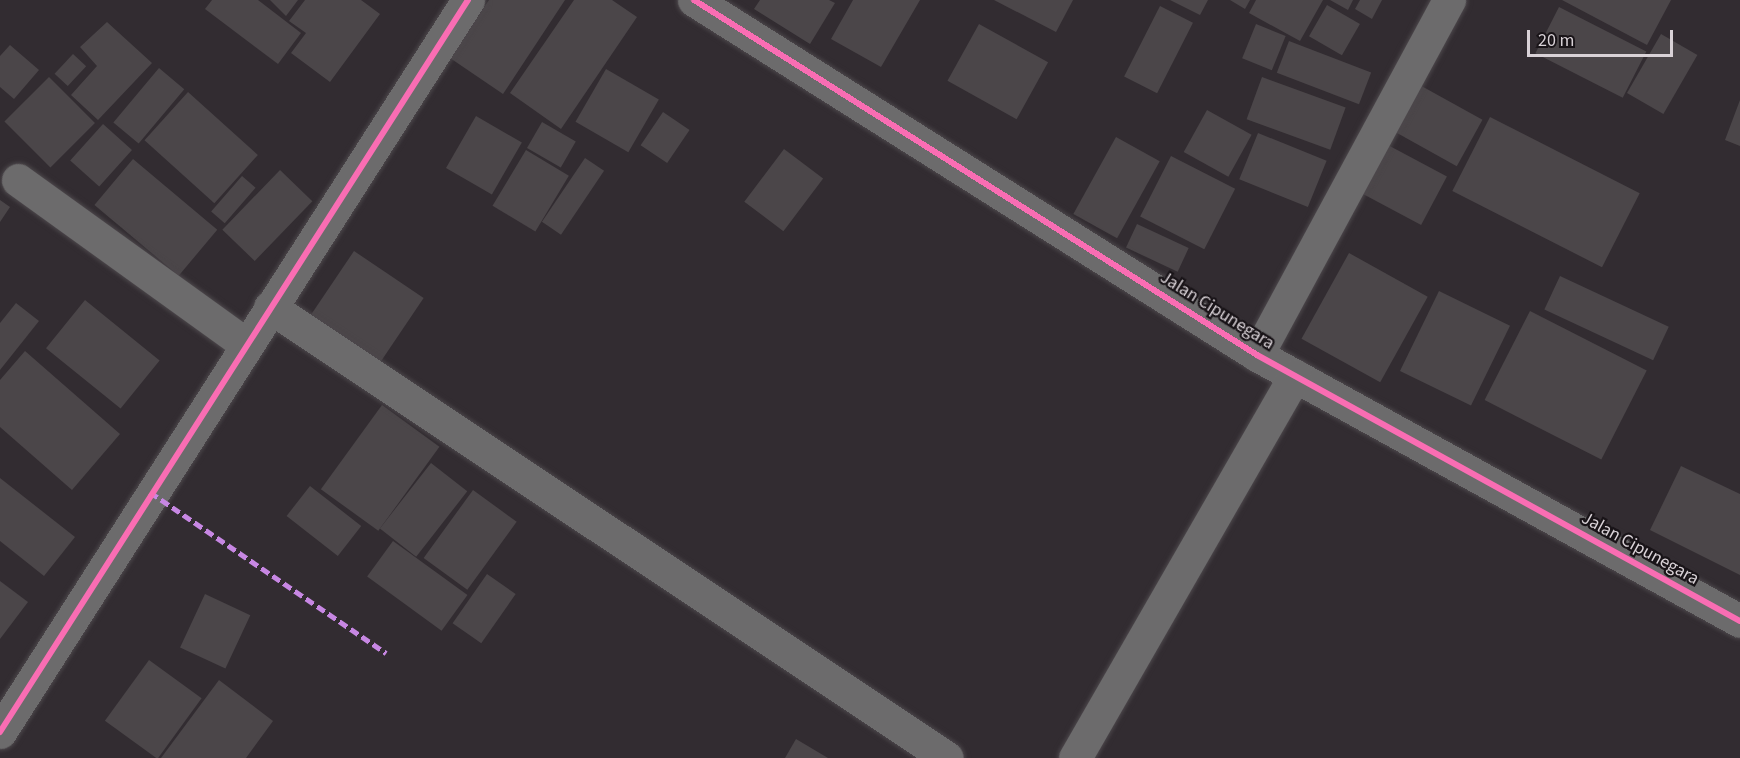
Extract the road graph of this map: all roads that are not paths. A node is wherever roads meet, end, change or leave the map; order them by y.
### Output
1 (468, 0) edge
2 (694, 0) edge
3 (1449, 0) edge
4 (18, 180) dead end
5 (270, 307) junction
6 (245, 344) junction
7 (1257, 355) junction
8 (1295, 376) junction
9 (1740, 621) edge
10 (0, 732) edge
11 (947, 758) edge
12 (1075, 758) edge

1 - 5 street
2 - 7 street, Jalan Cipunegara
3 - 7 street
4 - 6 street
5 - 6 street
5 - 11 street
6 - 10 street
7 - 8 street, Jalan Cipunegara
8 - 9 street, Jalan Cipunegara
8 - 12 street

